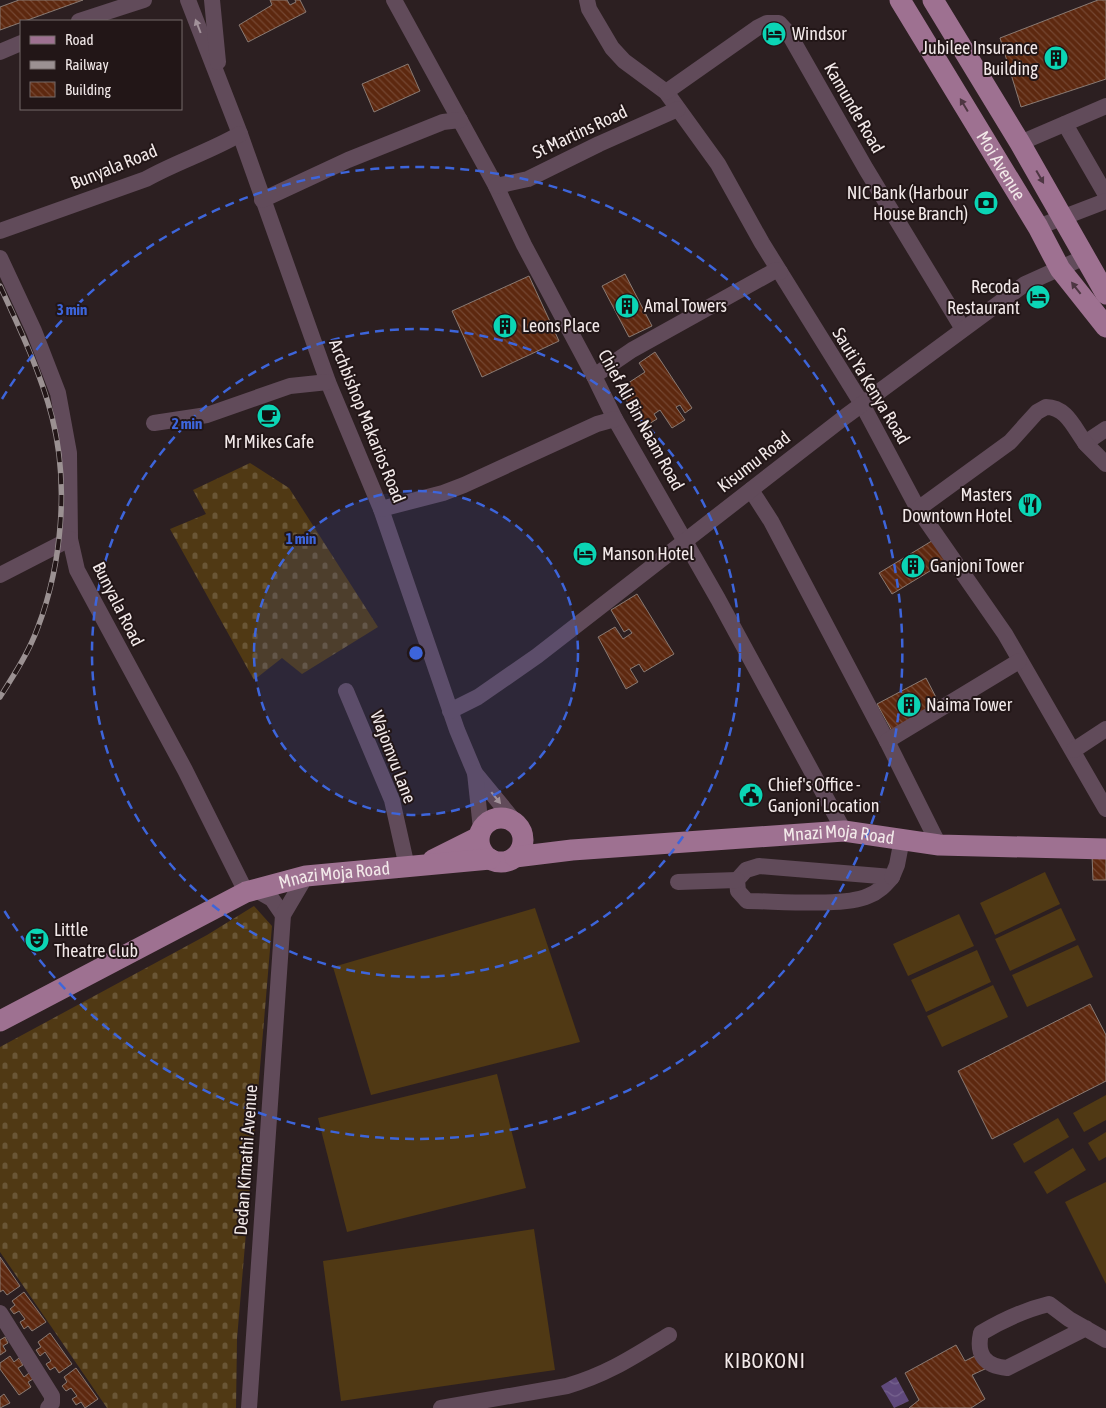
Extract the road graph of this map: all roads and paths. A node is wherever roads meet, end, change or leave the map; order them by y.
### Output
1 (144, 0) edge
2 (188, 0) edge
3 (212, 0) edge
4 (394, 0) edge
5 (900, 0) edge
6 (933, 0) edge
7 (588, 1) edge
8 (81, 20) edge
9 (20, 43) edge
10 (0, 52) edge
11 (220, 84) junction
12 (666, 92) junction
13 (1106, 106) edge
14 (678, 109) junction
15 (460, 120) junction
16 (1065, 124) junction
17 (240, 134) junction
18 (1020, 143) junction
19 (496, 186) junction
20 (1106, 195) edge
21 (262, 200) junction
22 (1106, 201) edge
23 (1062, 216) junction
24 (1038, 227) junction
25 (0, 231) edge
26 (1085, 257) junction
27 (0, 258) edge
28 (1060, 268) junction
29 (780, 272) junction
30 (1106, 294) edge
31 (1106, 327) edge
32 (963, 330) junction
33 (594, 376) junction
34 (328, 382) junction
35 (862, 404) junction
36 (615, 419) junction
37 (154, 423) dead end
38 (1106, 429) edge
39 (1085, 443) junction
40 (1106, 464) edge
41 (751, 490) junction
42 (381, 509) junction
43 (918, 509) junction
44 (70, 539) junction
45 (684, 541) junction
46 (0, 575) edge
47 (1019, 661) junction
48 (346, 691) dead end
49 (478, 697) junction
50 (450, 711) junction
51 (1106, 729) edge
52 (457, 730) junction
53 (887, 741) junction
54 (1074, 750) junction
55 (475, 773) junction
56 (1106, 809) edge
57 (519, 828) junction
58 (844, 831) junction
59 (480, 833) junction
60 (902, 839) junction
61 (938, 844) junction
62 (1106, 849) edge
63 (572, 850) junction
64 (515, 858) junction
65 (490, 859) junction
66 (415, 866) junction
67 (306, 876) junction
68 (892, 877) junction
69 (737, 880) junction
70 (678, 882) dead end
71 (251, 891) junction
72 (283, 915) junction
73 (0, 1021) edge
74 (0, 1313) edge
75 (1086, 1328) junction
76 (669, 1335) dead end
77 (1106, 1340) edge
78 (49, 1408) edge
79 (249, 1408) edge
80 (441, 1408) edge

1 - 8 street
11 -> 2 street, Archbishop Makarios Road
3 - 11 street, Archbishop Makarios Road
4 - 15 street, Chief Ali Bin Naam Road
24 -> 5 main road, Moi Avenue
6 - 18 main road, Moi Avenue
7 - 12 street, Sauti Ya Kenya Road
9 - 10 street
11 - 17 street, Archbishop Makarios Road
12 - 14 street, Sauti Ya Kenya Road
12 - 32 street, Kamunde Road
13 - 16 street
14 - 19 street, St Martins Road
14 - 29 street, Sauti Ya Kenya Road
15 - 19 street, Chief Ali Bin Naam Road
15 - 21 street
16 - 18 street
16 - 20 street
17 - 21 street, Archbishop Makarios Road
17 - 25 street, Bunyala Road
18 -> 23 main road, Moi Avenue
19 - 33 street, Chief Ali Bin Naam Road
21 - 34 street, Archbishop Makarios Road
22 - 23 street
23 - 24 street
23 - 26 main road, Moi Avenue
24 - 28 main road, Moi Avenue
26 - 28 street, Kisumu Road
26 - 30 main road, Moi Avenue
27 - 44 street, Bunyala Road
31 -> 28 main road, Moi Avenue
28 - 32 street, Kisumu Road
29 - 33 street
29 - 35 street, Sauti Ya Kenya Road
32 - 35 street, Kisumu Road
33 - 36 street, Chief Ali Bin Naam Road
34 - 37 street
34 - 42 street, Archbishop Makarios Road
35 - 41 street, Kisumu Road
35 - 43 street, Sauti Ya Kenya Road
36 - 42 street
36 - 45 street, Chief Ali Bin Naam Road
38 - 39 street
39 - 40 street
39 - 43 street
41 - 45 street, Kisumu Road
41 - 53 street
42 - 50 street, Archbishop Makarios Road
43 - 47 street, Sauti Ya Kenya Road
44 - 46 street
44 - 71 street, Bunyala Road
45 - 49 street, Kisumu Road
45 - 58 street, Chief Ali Bin Naam Road
47 - 53 street
47 - 54 street, Sauti Ya Kenya Road
48 - 66 street, Wajomvu Lane
49 - 50 street, Kisumu Road
49 - 52 street, Kisumu Road
50 - 52 street, Archbishop Makarios Road
51 - 54 street
52 - 55 street, Archbishop Makarios Road
53 - 61 street
54 - 56 street, Sauti Ya Kenya Road
55 -> 57 street
55 - 59 street
57 - 59 main road
57 - 63 main road
57 - 64 main road
58 - 60 main road, Mnazi Moja Road
58 - 63 main road, Mnazi Moja Road
59 - 65 main road
59 - 66 main road
60 - 61 main road, Mnazi Moja Road
60 - 68 street
61 - 62 main road, Mnazi Moja Road
63 - 64 main road, Mnazi Moja Road
64 - 65 main road
65 - 66 main road, Mnazi Moja Road
66 - 67 main road, Mnazi Moja Road
67 - 71 main road, Mnazi Moja Road
67 - 72 street, Dedan Kimathi Avenue
68 - 69 street
68 - 69 street
69 - 70 street
71 - 72 street
71 - 73 main road, Mnazi Moja Road
72 - 79 street, Dedan Kimathi Avenue
74 - 78 street
75 - 75 street
75 - 77 street
76 - 80 street

